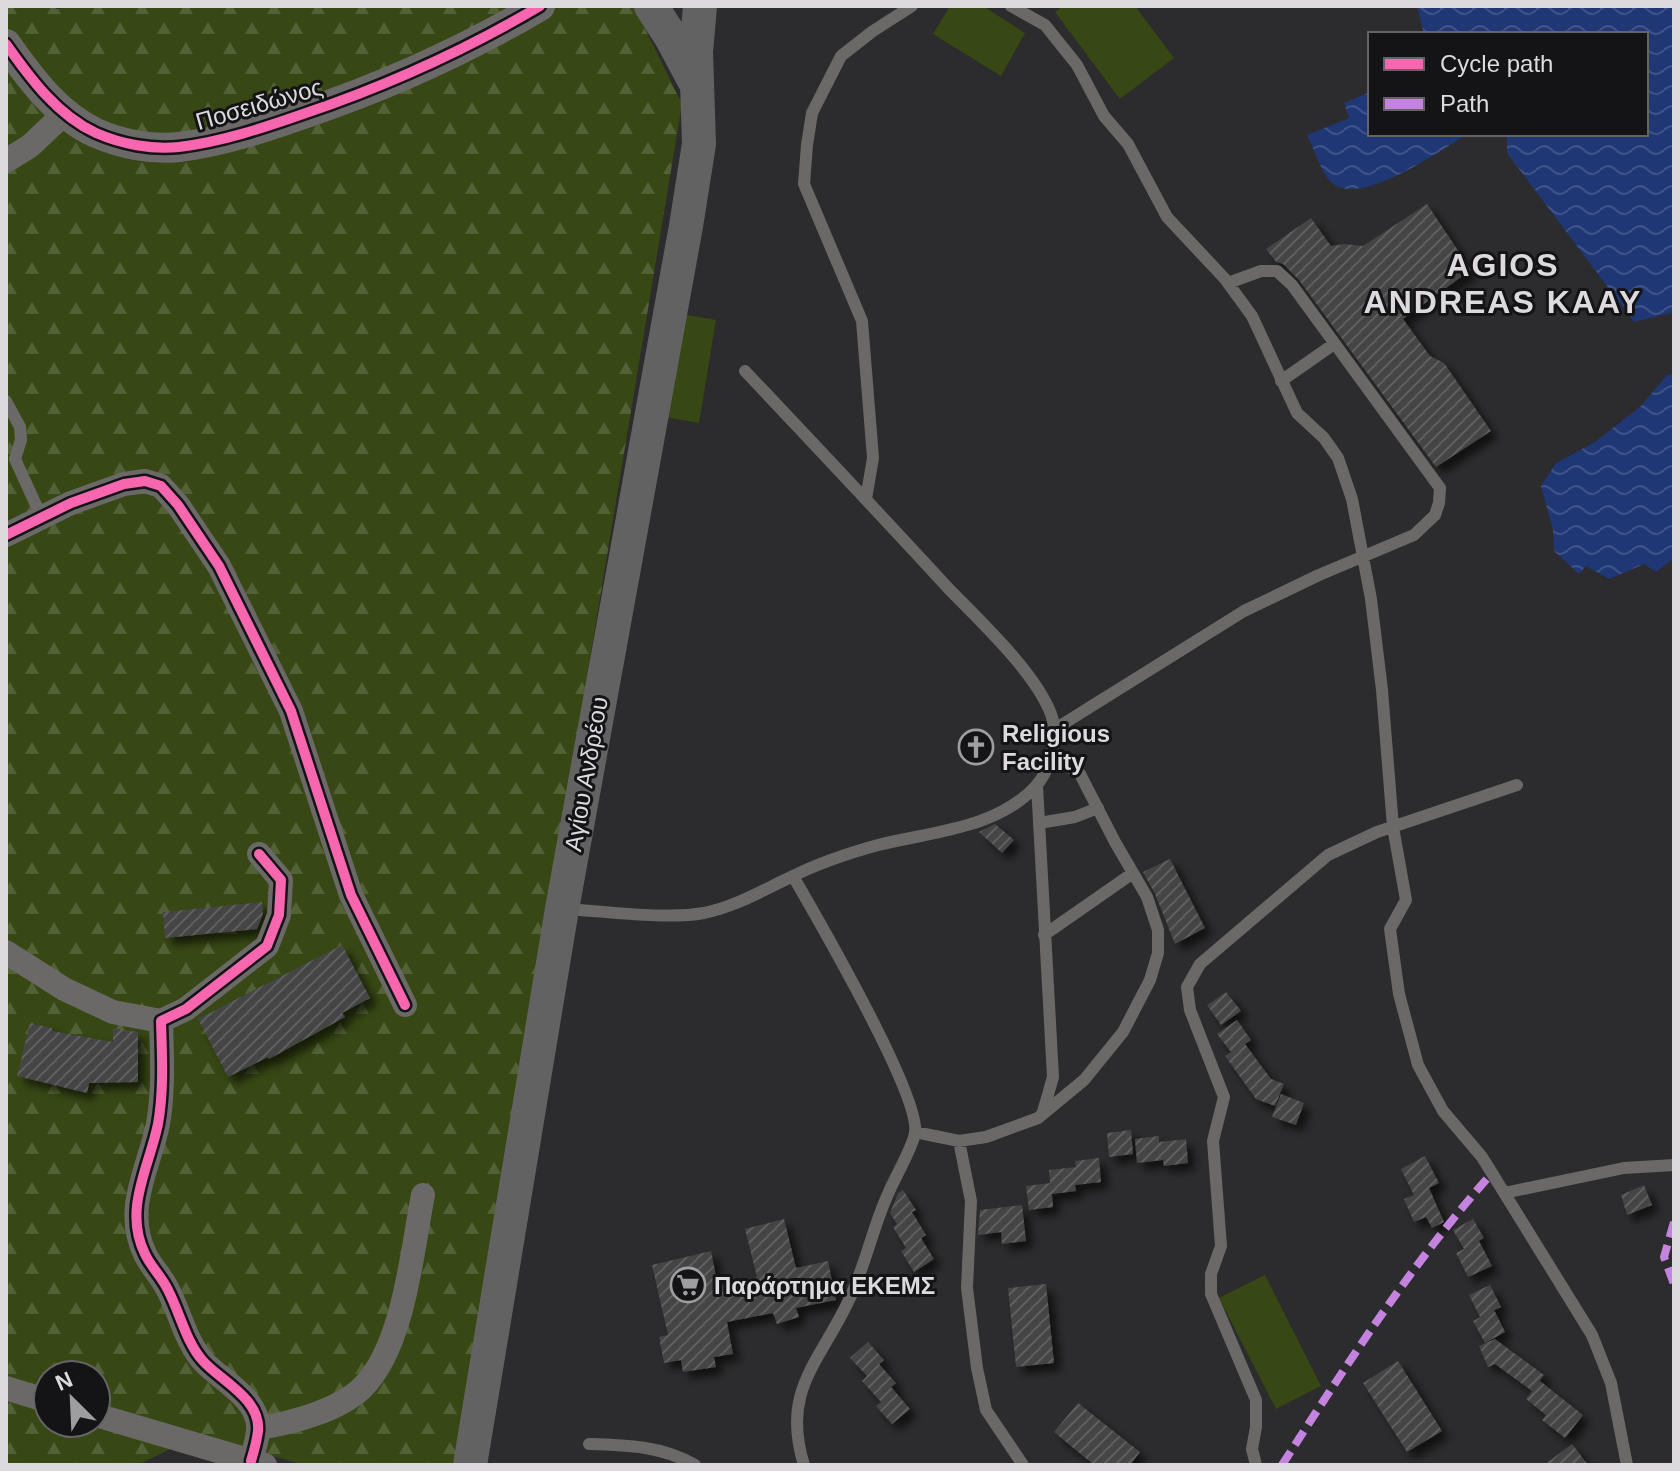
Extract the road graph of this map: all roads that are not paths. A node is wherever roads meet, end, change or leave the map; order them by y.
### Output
1 (540, 6) edge
2 (651, 6) edge
3 (698, 6) edge
4 (912, 6) edge
5 (1011, 6) edge
6 (6, 44) edge
7 (696, 84) junction
8 (65, 113) junction
9 (6, 161) edge
10 (1228, 283) junction
11 (1334, 344) junction
12 (745, 371) dead end
13 (1281, 381) junction
14 (6, 401) edge
15 (866, 499) junction
16 (42, 518) junction
17 (6, 535) edge
18 (1363, 557) junction
19 (1055, 729) junction
20 (1051, 755) junction
21 (1037, 785) junction
22 (1517, 785) dead end
23 (1098, 808) junction
24 (1039, 823) junction
25 (1393, 827) junction
26 (259, 854) dead end
27 (1133, 873) junction
28 (793, 876) junction
29 (562, 909) junction
30 (1044, 935) junction
31 (6, 952) edge
32 (405, 1005) dead end
33 (161, 1021) junction
34 (1042, 1114) junction
35 (915, 1132) junction
36 (959, 1141) junction
37 (1674, 1165) edge
38 (1504, 1193) junction
39 (423, 1195) dead end
40 (6, 1388) edge
41 (32, 1396) edge
42 (112, 1420) edge
43 (259, 1428) junction
44 (589, 1444) dead end
45 (258, 1463) edge
46 (1626, 1464) edge
47 (470, 1465) edge
48 (695, 1465) edge
49 (804, 1465) edge
50 (1023, 1465) edge
51 (1256, 1465) edge

1 - 8 street, Ποσειδώνος
2 - 3 main road
2 - 7 main road
3 - 7 main road, Αγίου Ανδρέου
4 - 15 lane
5 - 10 lane
6 - 8 street, Ποσειδώνος
7 - 29 main road, Αγίου Ανδρέου
8 - 9 street
10 - 11 lane
10 - 13 lane
11 - 13 lane
11 - 18 lane
12 - 15 lane
13 - 18 lane
14 - 16 lane
15 - 19 lane
16 - 17 street
16 - 32 street
18 - 19 lane
18 - 25 lane
19 - 20 lane
20 - 21 lane
20 - 23 lane
21 - 24 lane
21 - 28 lane
22 - 25 lane
23 - 24 lane
23 - 27 lane
24 - 30 lane
25 - 38 lane
25 - 51 lane
26 - 33 street
27 - 30 lane
27 - 34 lane
28 - 29 lane
28 - 35 lane
29 - 47 main road, Αγίου Ανδρέου
30 - 34 lane
31 - 33 street
33 - 43 street
34 - 36 lane
35 - 36 lane
35 - 49 lane
36 - 50 lane
37 - 38 lane
38 - 46 lane
39 - 43 street
40 - 41 street
42 - 45 street
43 - 45 street
44 - 48 lane

